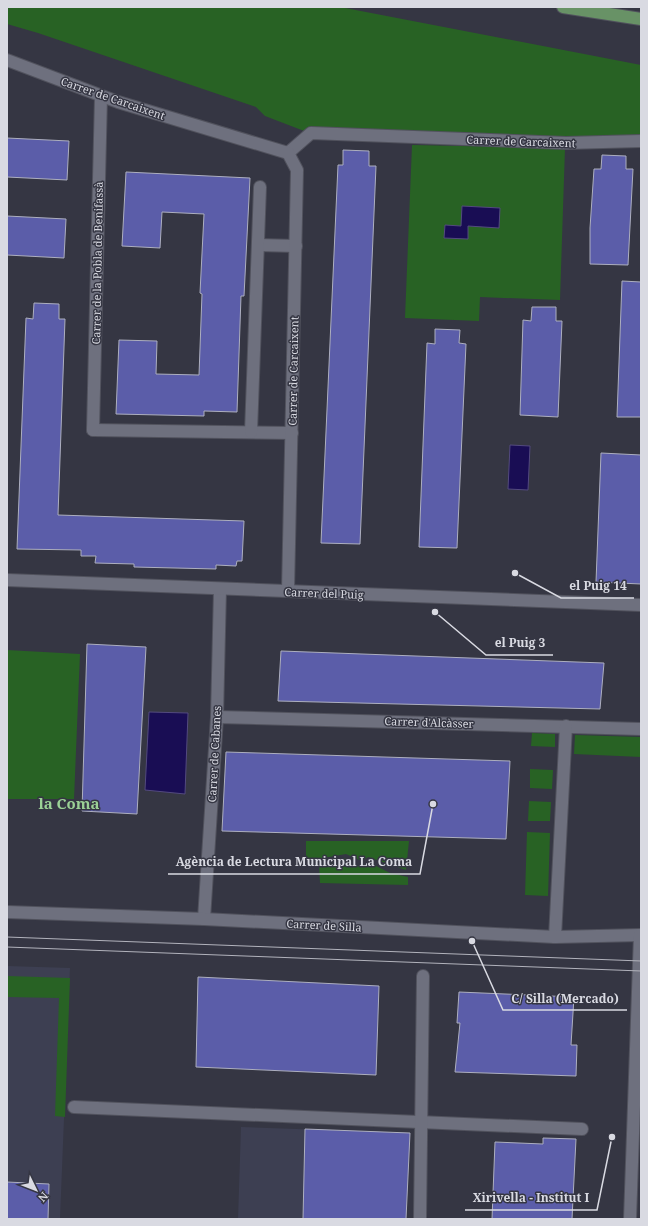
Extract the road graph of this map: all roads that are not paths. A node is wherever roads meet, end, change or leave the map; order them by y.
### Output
1 (563, 7) edge
2 (641, 19) edge
3 (7, 60) edge
4 (102, 96) junction
5 (641, 141) edge
6 (288, 153) junction
7 (260, 187) dead end
8 (258, 245) junction
9 (296, 246) junction
10 (251, 432) junction
11 (292, 433) junction
12 (7, 580) edge
13 (220, 589) junction
14 (288, 591) junction
15 (641, 605) edge
16 (217, 716) junction
17 (566, 726) junction
18 (641, 729) edge
19 (7, 912) edge
20 (204, 919) junction
21 (640, 935) edge
22 (555, 937) junction
23 (423, 976) dead end
24 (74, 1107) dead end
25 (422, 1122) junction
26 (582, 1129) dead end
27 (420, 1219) edge
28 (630, 1219) edge

1 - 2 highway
3 - 4 street, Carrer de Carcaixent
4 - 6 street, Carrer de Carcaixent
4 - 10 street, Carrer de la Pobla de Benifassà
5 - 6 street, Carrer de Carcaixent
6 - 9 street, Carrer de Carcaixent
7 - 8 street
8 - 9 street
8 - 10 street
9 - 11 street, Carrer de Carcaixent
10 - 11 street
11 - 14 street, Carrer de Carcaixent
12 - 13 street, Carrer del Puig
13 - 14 street, Carrer del Puig
13 - 16 street, Carrer de Cabanes
14 - 15 street, Carrer del Puig
16 - 17 street, Carrer d'Alcàsser
16 - 20 street, Carrer de Cabanes
17 - 18 street, Carrer d'Alcàsser
17 - 22 street
19 - 20 street, Carrer de Silla
20 - 22 street, Carrer de Silla
21 - 22 street, Carrer de Silla
21 - 28 street
23 - 25 street
24 - 25 street
25 - 26 street
25 - 27 street

